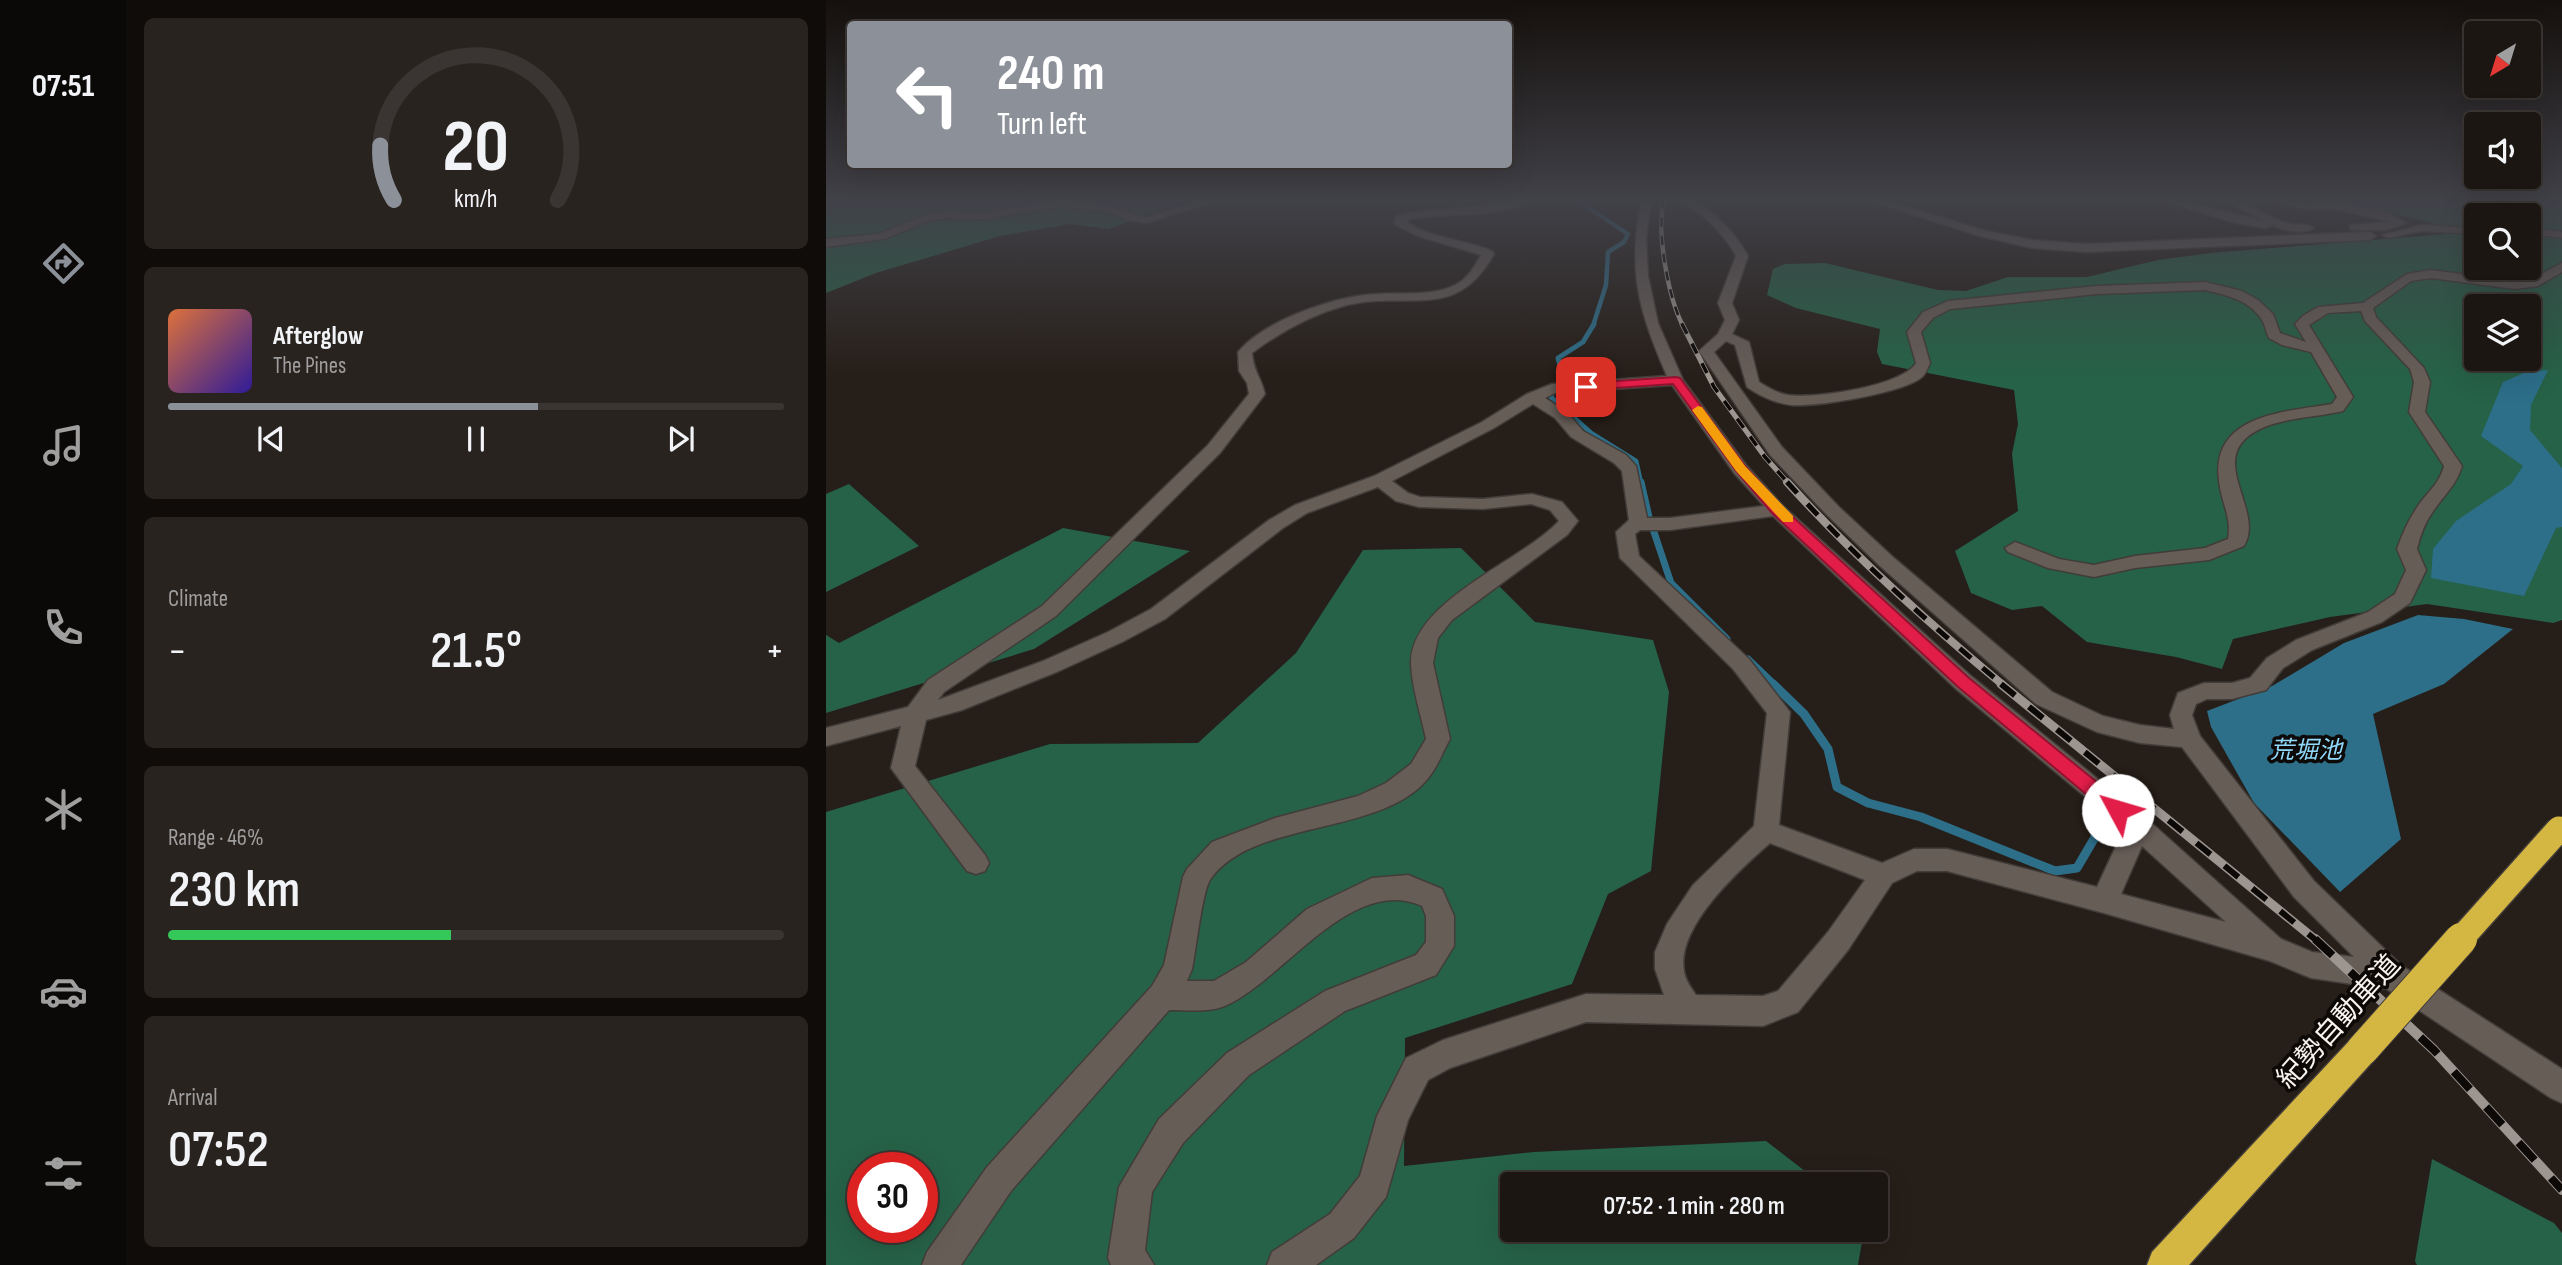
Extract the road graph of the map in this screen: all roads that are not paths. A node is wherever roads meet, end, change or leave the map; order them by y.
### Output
1 (1485, 259) edge
2 (1641, 259) edge
3 (1741, 259) edge
4 (2562, 267) edge
5 (2366, 307) junction
6 (1724, 336) junction
7 (2317, 349) junction
8 (1676, 380) junction
9 (1532, 397) junction
10 (1380, 480) junction
11 (1777, 510) junction
12 (1635, 524) junction
13 (2015, 548) dead end
14 (916, 713) junction
15 (826, 737) edge
16 (2189, 739) junction
17 (2561, 826) edge
18 (2138, 827) junction
19 (1766, 831) junction
20 (976, 863) dead end
21 (1883, 875) junction
22 (2104, 901) junction
23 (2274, 948) junction
24 (2392, 976) junction
25 (1162, 996) junction
26 (1687, 1009) junction
27 (2562, 1087) edge
28 (940, 1265) edge
29 (1136, 1265) edge
30 (1285, 1265) edge
31 (2165, 1265) edge

1 - 14 street
2 - 8 street
3 - 6 street
4 - 5 street
5 - 7 street
5 - 16 street
6 - 7 street
6 - 16 street
7 - 13 street
8 - 9 street
8 - 11 street
9 - 10 street
9 - 12 street
10 - 14 street
10 - 25 street
11 - 12 street
11 - 18 street
12 - 19 street
14 - 15 street
14 - 20 street
16 - 24 street
17 - 31 highway, 紀勢自動車道, bridge
18 - 22 street
18 - 23 street
19 - 21 street
19 - 26 street
21 - 22 street
21 - 26 street
22 - 23 street
23 - 24 street
24 - 27 street
25 - 28 street
25 - 29 street
26 - 30 street

